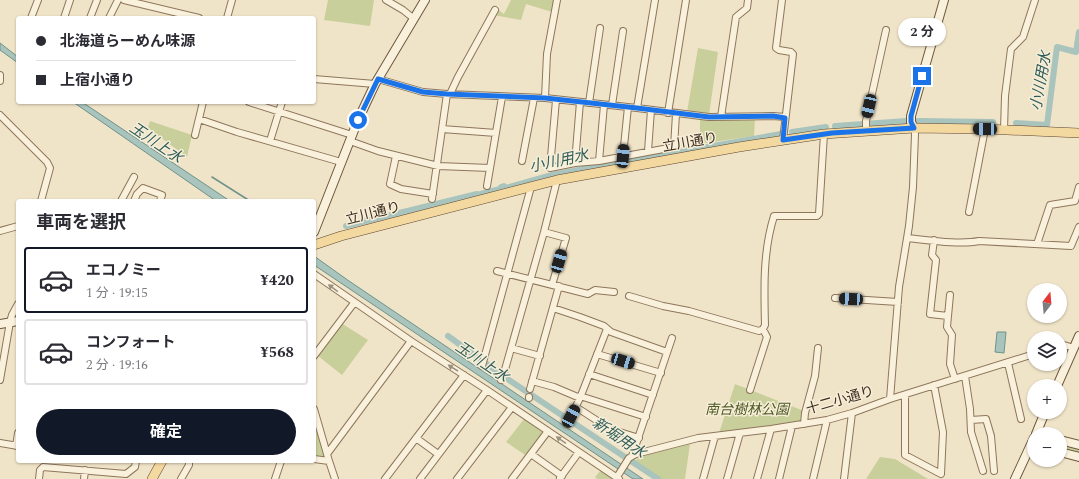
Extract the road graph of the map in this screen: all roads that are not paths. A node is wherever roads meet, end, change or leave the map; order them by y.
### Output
1 (38, 0) edge
2 (70, 0) edge
3 (97, 0) edge
4 (118, 0) edge
5 (124, 0) edge
6 (232, 0) edge
7 (386, 0) edge
8 (425, 0) edge
9 (557, 0) edge
10 (655, 0) edge
11 (686, 0) edge
12 (748, 0) edge
13 (782, 0) edge
14 (944, 0) edge
15 (1035, 0) edge
16 (144, 2) edge
17 (495, 10) dead end
18 (171, 11) junction
19 (32, 16) edge
20 (65, 16) edge
21 (91, 16) edge
22 (110, 16) edge
23 (170, 16) edge
24 (191, 16) edge
25 (228, 16) edge
26 (413, 18) junction
27 (600, 28) dead end
28 (886, 30) dead end
29 (623, 31) dead end
30 (0, 75) edge
31 (316, 79) edge
32 (0, 81) edge
33 (376, 81) junction
34 (448, 94) junction
35 (502, 97) junction
36 (534, 98) junction
37 (545, 98) junction
38 (556, 100) junction
39 (580, 102) junction
40 (589, 103) junction
41 (203, 104) edge
42 (255, 104) edge
43 (281, 104) edge
44 (604, 104) junction
45 (612, 105) junction
46 (628, 107) junction
47 (637, 108) junction
48 (651, 110) junction
49 (279, 112) junction
50 (668, 113) junction
51 (676, 114) junction
52 (0, 115) edge
53 (721, 117) junction
54 (785, 118) junction
55 (199, 119) junction
56 (866, 125) junction
57 (914, 128) junction
58 (442, 129) junction
59 (985, 129) junction
60 (1004, 130) junction
61 (496, 133) junction
62 (1079, 133) edge
63 (824, 134) junction
64 (194, 135) dead end
65 (351, 138) junction
66 (783, 140) junction
67 (270, 141) junction
68 (648, 152) junction
69 (396, 156) junction
70 (623, 156) junction
71 (522, 161) dead end
72 (599, 161) junction
73 (341, 162) junction
74 (575, 163) junction
75 (438, 166) junction
76 (490, 168) junction
77 (134, 177) dead end
78 (557, 180) junction
79 (487, 186) dead end
80 (531, 187) junction
81 (1079, 188) edge
82 (42, 199) edge
83 (122, 199) edge
84 (135, 199) edge
85 (161, 199) edge
86 (969, 212) dead end
87 (16, 227) edge
88 (316, 227) edge
89 (1079, 227) edge
90 (0, 231) edge
91 (544, 232) junction
92 (907, 238) junction
93 (934, 240) junction
94 (316, 243) edge
95 (1037, 244) junction
96 (497, 271) dead end
97 (507, 273) junction
98 (316, 275) edge
99 (531, 279) junction
100 (552, 285) junction
101 (559, 286) junction
102 (614, 292) dead end
103 (950, 295) dead end
104 (629, 296) dead end
105 (835, 298) dead end
106 (898, 302) junction
107 (354, 303) junction
108 (16, 308) edge
109 (553, 308) junction
110 (948, 316) junction
111 (14, 322) edge
112 (0, 324) edge
113 (763, 329) junction
114 (607, 330) junction
115 (1079, 336) edge
116 (672, 338) dead end
117 (411, 342) junction
118 (1067, 346) edge
119 (511, 348) junction
120 (818, 348) dead end
121 (1074, 348) junction
122 (667, 352) junction
123 (316, 353) edge
124 (598, 354) junction
125 (540, 356) junction
126 (1027, 356) edge
127 (483, 362) dead end
128 (1008, 362) junction
129 (661, 373) junction
130 (589, 374) junction
131 (464, 375) junction
132 (965, 376) junction
133 (502, 377) dead end
134 (955, 379) junction
135 (1060, 379) edge
136 (0, 380) edge
137 (532, 381) junction
138 (934, 385) junction
139 (530, 389) dead end
140 (487, 390) junction
141 (750, 390) dead end
142 (653, 395) junction
143 (905, 395) junction
144 (580, 397) junction
145 (890, 399) junction
146 (512, 406) junction
147 (576, 407) junction
148 (852, 413) junction
149 (316, 416) edge
150 (571, 416) dead end
151 (646, 417) junction
152 (1021, 419) dead end
153 (827, 420) junction
154 (970, 420) junction
155 (804, 424) junction
156 (792, 426) junction
157 (771, 429) junction
158 (548, 431) junction
159 (740, 433) junction
160 (715, 436) junction
161 (416, 438) junction
162 (639, 438) junction
163 (1067, 442) edge
164 (0, 444) edge
165 (1079, 445) edge
166 (16, 446) edge
167 (579, 452) junction
168 (327, 454) junction
169 (438, 454) junction
170 (530, 454) junction
171 (1027, 454) edge
172 (1067, 454) edge
173 (1079, 457) edge
174 (316, 459) edge
175 (629, 459) junction
176 (329, 461) junction
177 (136, 463) edge
178 (160, 463) edge
179 (189, 463) edge
180 (280, 463) edge
181 (85, 470) junction
182 (983, 471) dead end
183 (994, 471) dead end
184 (560, 477) edge
185 (618, 478) edge
186 (39, 479) edge
187 (84, 479) edge
188 (152, 479) edge
189 (181, 479) edge
190 (275, 479) edge
191 (335, 479) edge
192 (385, 479) edge
193 (420, 479) edge
194 (457, 479) edge
195 (512, 479) edge
196 (703, 479) edge
197 (726, 479) edge
198 (757, 479) edge
199 (779, 479) edge
200 (813, 479) edge
201 (844, 479) edge
202 (1015, 479) edge

1 - 19 street
2 - 20 street
3 - 21 street
4 - 22 street
5 - 16 street
6 - 25 street
7 - 26 street
8 - 26 street
9 - 37 street
10 - 47 street
11 - 50 street
12 - 53 street
13 - 54 street
14 - 57 street
15 - 60 street
16 - 18 street
17 - 34 street
18 - 23 street
18 - 24 street
26 - 33 street
27 - 40 street
28 - 56 street
29 - 45 street
30 - 32 street
31 - 33 street
33 - 34 street
33 - 65 street
34 - 35 street
34 - 58 street
35 - 36 street
35 - 61 street
36 - 37 street
36 - 71 street
37 - 38 street
38 - 39 street
38 - 74 street
39 - 40 street
39 - 74 street
40 - 44 street
41 - 55 street
42 - 49 street
43 - 49 street
44 - 45 street
44 - 72 street
45 - 46 street
46 - 47 street
46 - 70 street
47 - 48 street
48 - 50 street
48 - 68 street
49 - 65 street
49 - 67 street
50 - 51 street
51 - 53 street
51 - 68 street
52 - 82 street
53 - 54 street
54 - 66 street
55 - 64 street
55 - 67 street
56 - 57 main road, 立川通り
56 - 63 main road, 立川通り
57 - 59 main road, 立川通り
57 - 92 street
58 - 61 street
58 - 75 street
59 - 60 main road, 立川通り
59 - 86 street
60 - 62 main road, 立川通り
61 - 76 street
63 - 66 main road, 立川通り
63 - 113 street
65 - 69 street
65 - 73 street
66 - 78 main road, 立川通り
67 - 73 street
68 - 70 street
69 - 75 street
69 - 75 street
70 - 72 street
72 - 74 street
73 - 88 street
75 - 76 street
76 - 79 street
77 - 83 street
78 - 80 main road, 立川通り
78 - 91 street
80 - 94 main road, 立川通り
80 - 97 street
81 - 95 street
84 - 85 street
87 - 90 street
89 - 95 street
91 - 99 street
91 - 100 street
92 - 93 street
92 - 106 street
93 - 95 street
93 - 110 street
96 - 97 street
97 - 99 street
97 - 127 street
107 -> 98 street
99 - 100 street
99 - 119 street
100 - 101 street
101 - 102 street
101 - 109 street
103 - 110 street
104 - 113 street
105 - 106 street
106 - 145 street
107 - 117 street
107 - 123 street
108 - 111 street
109 - 114 street
109 - 125 street
110 - 134 street
111 - 112 street
111 - 136 street
113 - 141 street
114 - 122 street
114 - 124 street
115 - 121 street
116 - 122 street
131 -> 117 street
117 - 168 street
118 - 121 street
119 - 125 street
119 - 133 street
120 - 155 street
121 - 135 street
122 - 129 street
124 - 129 street
124 - 130 street
125 - 137 street
126 - 128 street, 十二小通り
128 - 132 street, 十二小通り
128 - 152 street
129 - 142 street
130 - 142 street
130 - 144 street
131 - 140 street
131 - 161 street
132 - 134 street, 十二小通り
132 - 154 street
134 - 138 street, 十二小通り
137 - 139 street
137 - 144 street
138 - 143 street, 十二小通り
138 - 143 street
140 - 146 street
140 - 169 street
142 - 151 street
143 - 145 street, 十二小通り
144 - 147 street
144 - 151 street
145 - 148 street, 十二小通り
146 - 158 street
146 - 194 street
147 - 150 street
147 - 162 street
148 - 153 street, 十二小通り
148 - 201 street
149 - 168 street
151 - 162 street
153 - 155 street, 十二小通り
153 - 200 street
154 - 182 street
154 - 183 street
155 - 156 street, 十二小通り
156 - 157 street, 十二小通り
156 - 199 street
157 - 159 street, 十二小通り
157 - 198 street
167 -> 158 street
158 - 170 street
159 - 160 street, 十二小通り
159 - 197 street
160 - 175 street, 十二小通り
160 - 196 street
161 - 169 street
161 - 192 street
162 - 175 street
163 - 165 street
164 - 166 street
167 - 184 street
167 - 185 street
168 - 176 street
169 - 193 street
170 - 184 street
170 - 195 street
171 - 202 street
172 - 173 street
174 - 176 street
175 - 185 street
176 - 191 street
177 - 181 street
178 - 188 main road
179 - 189 street
180 - 190 street
181 - 186 street
181 - 187 street

